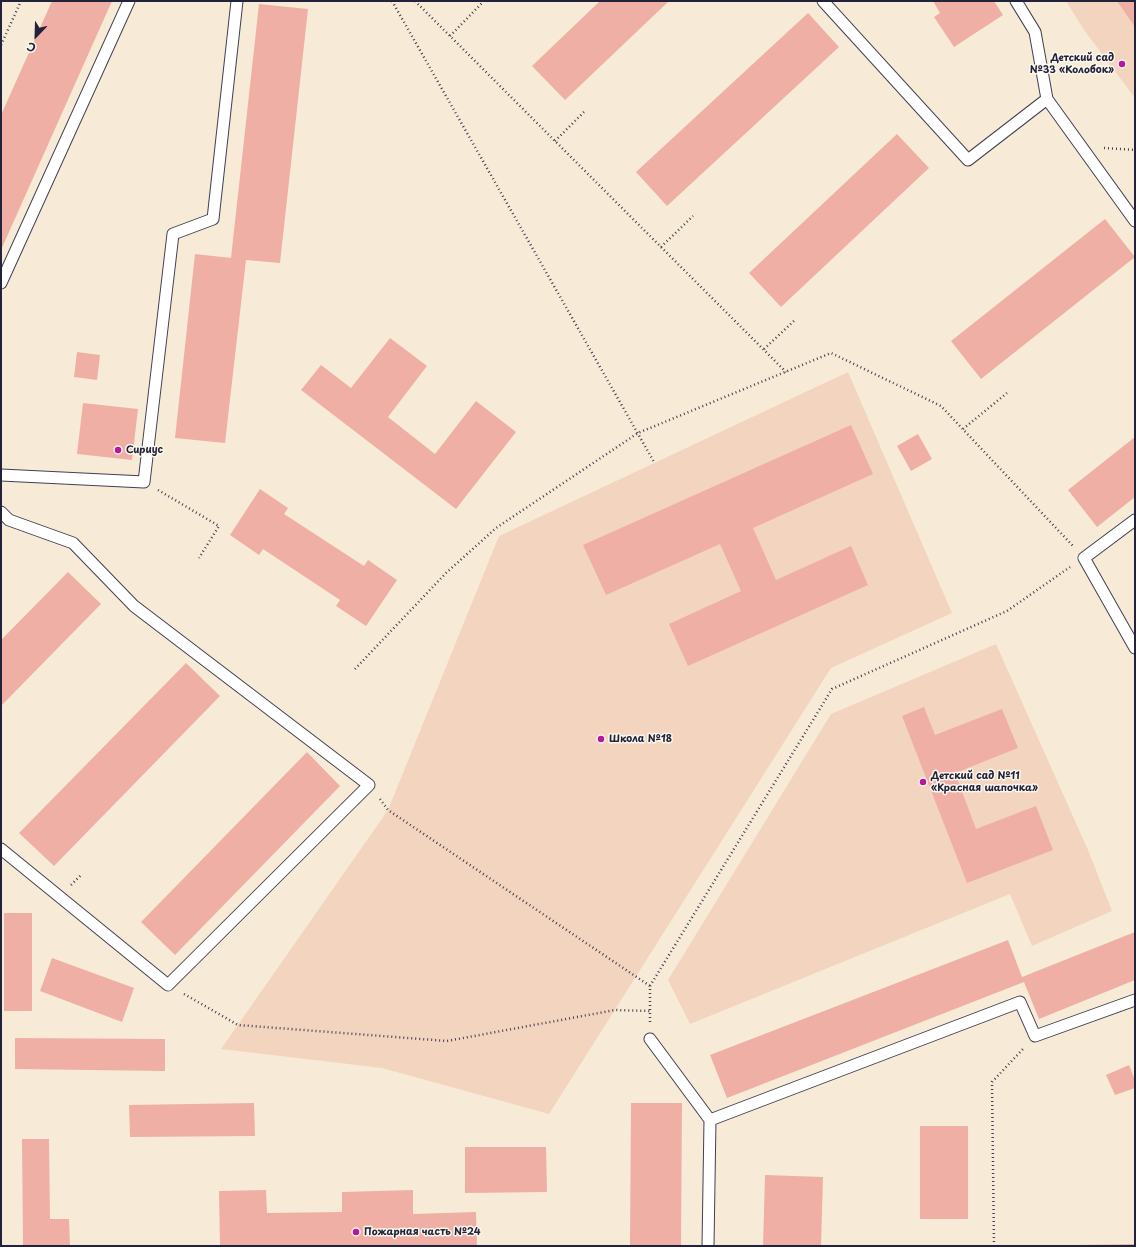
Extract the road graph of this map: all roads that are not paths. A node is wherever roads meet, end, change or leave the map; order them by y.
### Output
1 (129, 1) edge
2 (237, 1) edge
3 (823, 1) edge
4 (1016, 1) edge
5 (1047, 99) junction
6 (1135, 221) edge
7 (1, 283) edge
8 (1, 475) edge
9 (1, 512) edge
10 (1135, 520) edge
11 (1135, 648) edge
12 (1, 849) edge
13 (1135, 1000) edge
14 (650, 1038) road end
15 (710, 1120) junction
16 (708, 1246) edge

1 - 7 lane
2 - 8 lane
3 - 5 lane
4 - 5 lane
5 - 6 lane
9 - 12 lane
10 - 11 lane
13 - 15 lane
14 - 15 lane
15 - 16 lane

